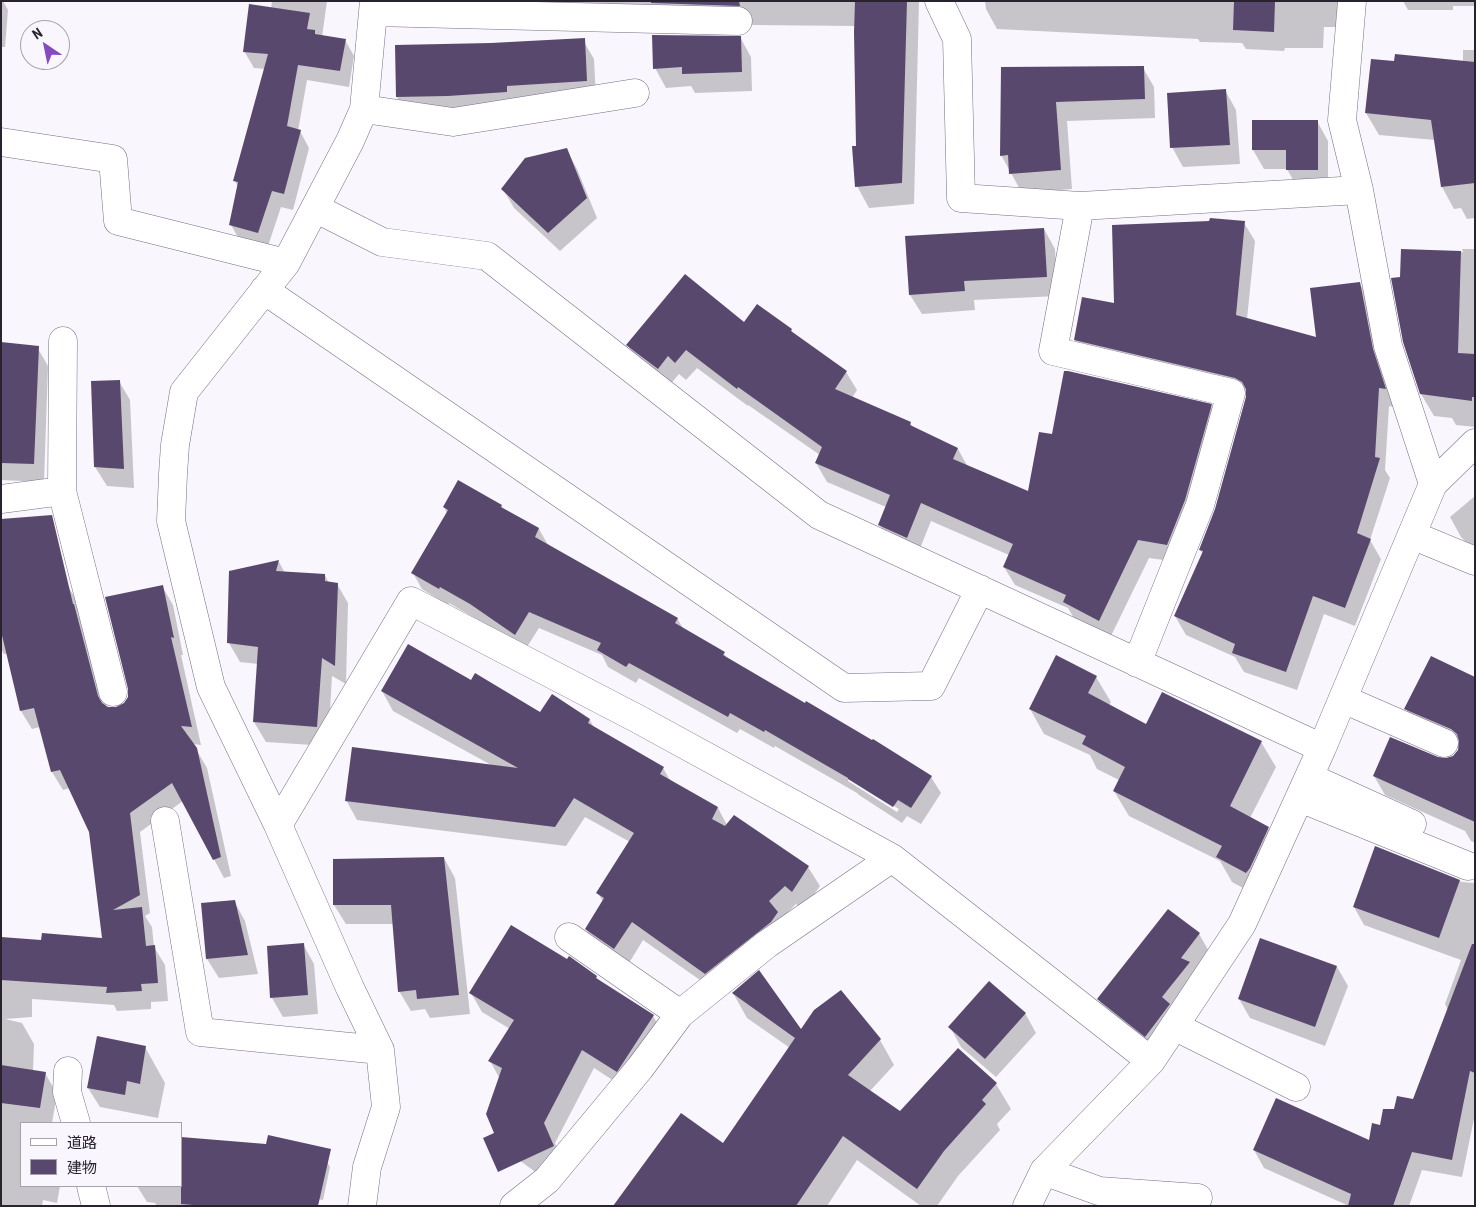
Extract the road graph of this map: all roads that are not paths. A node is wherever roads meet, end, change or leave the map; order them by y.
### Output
1 (939, 1) edge
2 (1352, 1) edge
3 (373, 7) edge
4 (738, 21) dead end
5 (635, 93) dead end
6 (364, 109) junction
7 (1, 142) edge
8 (1360, 190) junction
9 (1080, 206) junction
10 (315, 208) junction
11 (286, 263) junction
12 (264, 290) junction
13 (63, 341) dead end
14 (1475, 443) edge
15 (1433, 484) junction
16 (62, 491) junction
17 (1, 499) edge
18 (1412, 535) junction
19 (1475, 562) edge
20 (980, 589) junction
21 (1137, 663) junction
22 (113, 692) dead end
23 (1343, 699) junction
24 (1444, 743) dead end
25 (1322, 748) junction
26 (1305, 788) junction
27 (165, 821) dead end
28 (1412, 824) dead end
29 (278, 825) junction
30 (892, 858) junction
31 (1468, 866) dead end
32 (569, 937) dead end
33 (680, 1014) junction
34 (1174, 1026) junction
35 (380, 1050) junction
36 (1151, 1061) junction
37 (68, 1071) dead end
38 (1296, 1087) dead end
39 (76, 1122) edge
40 (1044, 1171) junction
41 (91, 1187) edge
42 (1198, 1198) dead end
43 (96, 1206) edge
44 (362, 1206) edge
45 (514, 1206) edge
46 (1026, 1206) edge

1 - 9 street
2 - 8 street
3 - 4 street
3 - 6 street
5 - 6 street
6 - 10 street
7 - 11 street
8 - 9 street
8 - 15 street
9 - 21 street
10 - 11 street
10 - 20 street
11 - 12 street
12 - 20 street
12 - 29 street
13 - 16 street
14 - 15 street
15 - 18 street
16 - 17 street
16 - 22 street
18 - 19 street
18 - 23 street
20 - 21 street
21 - 25 street
23 - 24 street
23 - 25 street
25 - 26 street
26 - 28 street
26 - 31 street
26 - 34 street
27 - 35 street
29 - 30 street
29 - 35 street
30 - 33 street
30 - 36 street
32 - 33 street
33 - 45 street
34 - 36 street
34 - 38 street
35 - 44 street
36 - 40 street
37 - 39 street
40 - 42 street
40 - 46 street
41 - 43 street

